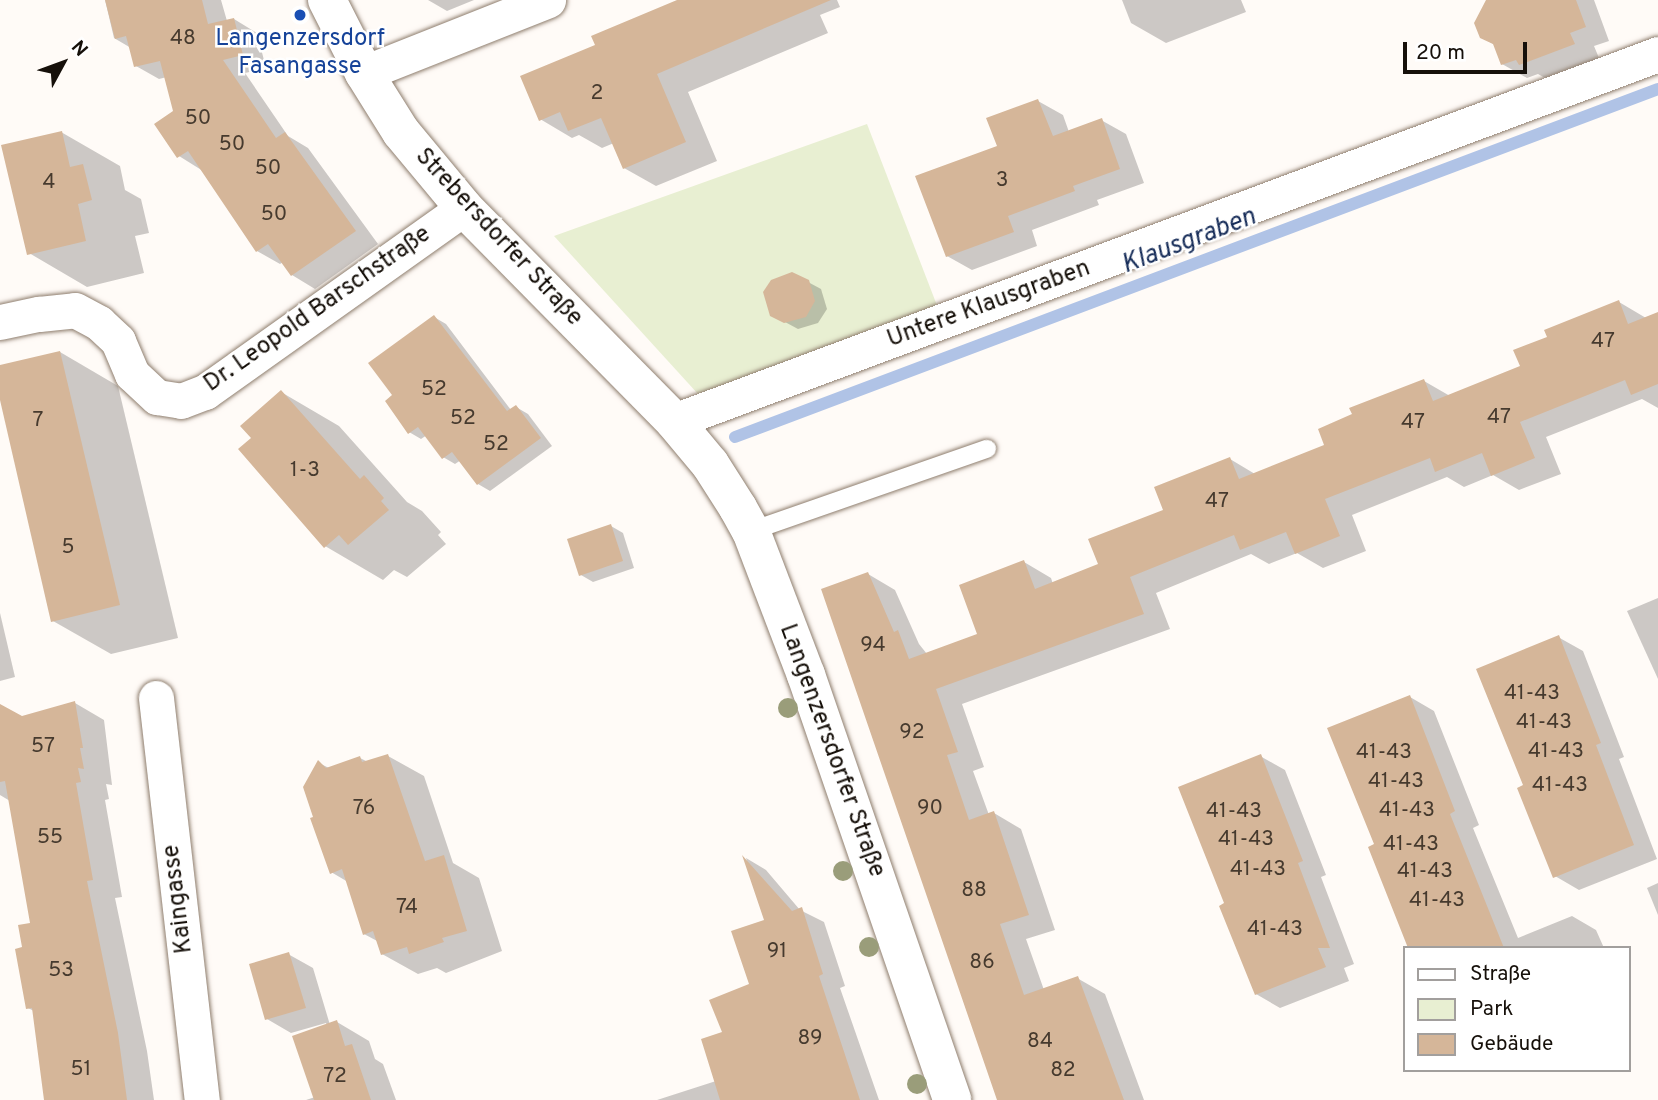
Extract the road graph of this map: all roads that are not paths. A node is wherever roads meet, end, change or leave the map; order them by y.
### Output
1 (327, 0) edge
2 (548, 0) edge
3 (1658, 54) edge
4 (364, 73) junction
5 (464, 208) junction
6 (0, 322) edge
7 (674, 421) junction
8 (986, 449) dead end
9 (751, 531) junction
10 (156, 698) dead end
11 (202, 1100) edge
12 (952, 1100) edge

1 - 4 main road, Strebersdorfer Straße
2 - 4 street
3 - 7 street, Untere Klausgraben
4 - 5 main road, Strebersdorfer Straße
5 - 6 street, Dr. Leopold Barschstraße
5 - 7 main road, Strebersdorfer Straße
7 - 9 main road, Langenzersdorfer Straße
8 - 9 lane
9 - 12 main road, Langenzersdorfer Straße
10 - 11 street, Kaingasse

